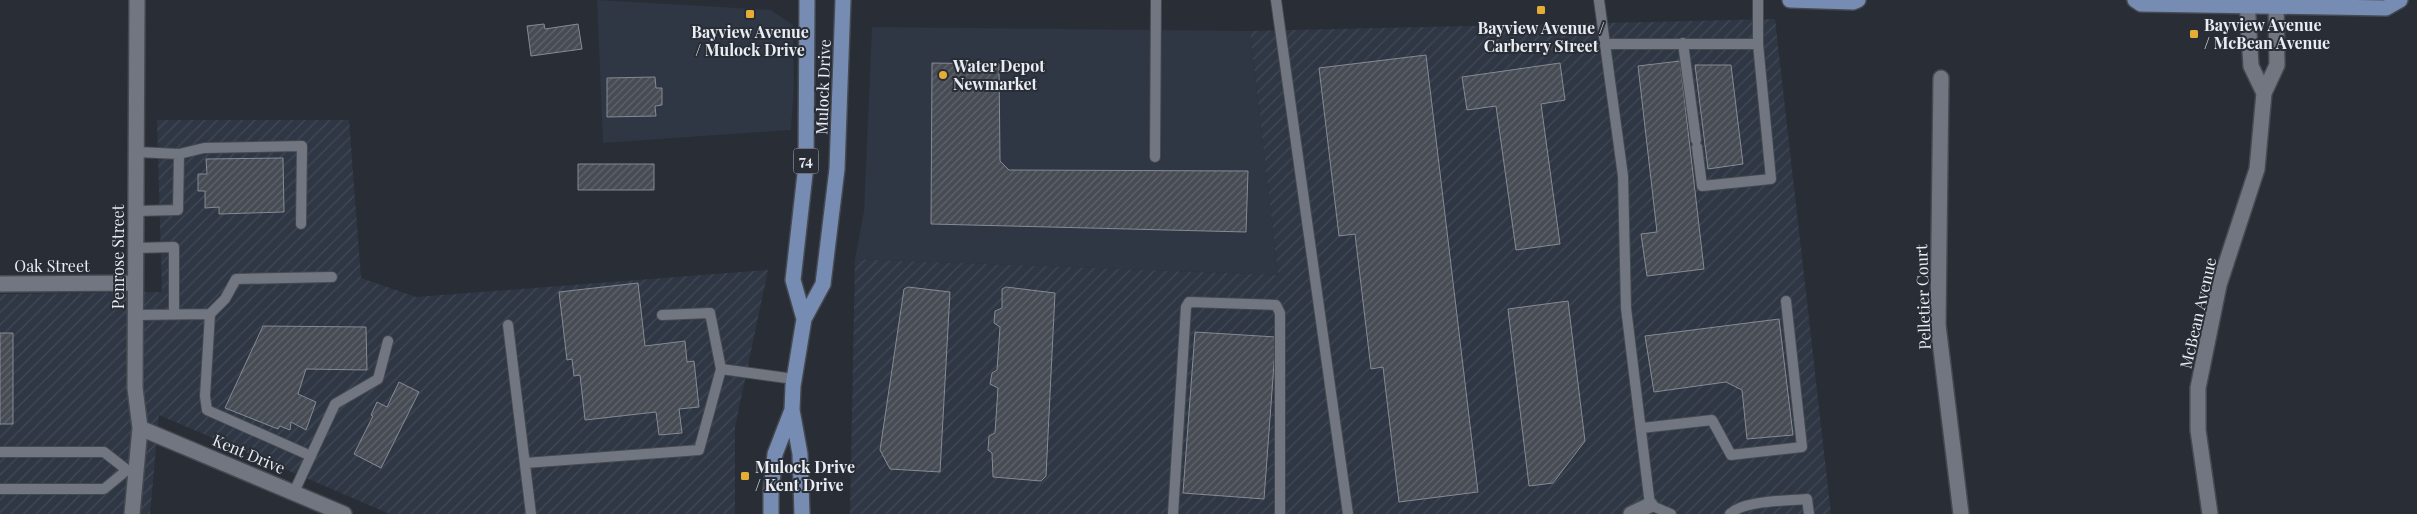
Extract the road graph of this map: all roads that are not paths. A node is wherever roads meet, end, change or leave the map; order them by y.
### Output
1 (137, 0) edge
2 (807, 0) edge
3 (844, 0) edge
4 (1156, 0) edge
5 (1276, 0) edge
6 (1599, 0) edge
7 (1758, 0) edge
8 (1790, 0) edge
9 (1858, 0) edge
10 (2135, 0) edge
11 (2400, 0) edge
12 (2248, 3) edge
13 (2276, 3) edge
14 (1683, 43) junction
15 (1605, 44) junction
16 (1758, 44) junction
17 (1940, 78) dead end
18 (2264, 93) junction
19 (137, 152) junction
20 (179, 154) junction
21 (1155, 158) dead end
22 (136, 211) junction
23 (301, 224) dead end
24 (136, 248) junction
25 (332, 277) dead end
26 (135, 283) junction
27 (0, 284) edge
28 (1786, 301) dead end
29 (174, 314) junction
30 (210, 314) junction
31 (135, 315) junction
32 (662, 315) dead end
33 (804, 319) junction
34 (508, 326) dead end
35 (388, 341) dead end
36 (721, 368) junction
37 (794, 379) junction
38 (792, 410) junction
39 (140, 428) junction
40 (1642, 428) junction
41 (0, 452) edge
42 (311, 456) junction
43 (525, 463) junction
44 (132, 470) junction
45 (0, 489) edge
46 (294, 492) junction
47 (1650, 504) junction
48 (132, 514) edge
49 (344, 514) edge
50 (531, 514) edge
51 (771, 514) edge
52 (802, 514) edge
53 (1174, 514) edge
54 (1280, 514) edge
55 (1348, 514) edge
56 (1631, 514) edge
57 (1672, 514) edge
58 (1730, 514) edge
59 (1809, 514) edge
60 (1962, 514) edge
61 (2210, 514) edge

1 - 19 street, Penrose Street
2 - 33 main road, Mulock Drive / 74
3 - 33 main road, Mulock Drive / 74
4 - 21 lane
5 - 55 lane
6 - 15 lane
7 - 16 lane
8 - 9 main road
10 - 12 main road
11 - 13 main road
12 - 13 main road
12 - 18 street
13 - 18 street, McBean Avenue
14 - 15 lane
14 - 16 lane
14 - 16 lane
15 - 40 lane
17 - 60 street, Pelletier Court
18 - 61 street, McBean Avenue
19 - 20 lane
19 - 22 street, Penrose Street
20 - 22 lane
20 - 23 lane
22 - 24 street, Penrose Street
24 - 26 street, Penrose Street
24 - 29 lane
25 - 30 lane
26 - 27 street, Oak Street
26 - 31 street, Penrose Street
28 - 40 lane
29 - 30 lane
29 - 31 lane
30 - 42 lane
31 - 39 street, Penrose Street
32 - 36 lane
33 - 37 main road, Mulock Drive / 74
34 - 43 lane
35 - 42 lane
36 - 37 lane
36 - 43 lane
37 - 38 main road, Mulock Drive / 74
38 - 51 main road, Mulock Drive / 74
38 - 52 main road, Mulock Drive / 74
39 - 44 street, Penrose Street
39 - 46 street, Kent Drive
40 - 47 lane
41 - 44 lane
42 - 46 lane
43 - 50 lane
44 - 45 lane
44 - 48 street, Penrose Street
46 - 49 street, Kent Drive
47 - 56 street
47 - 57 lane
53 - 54 lane
58 - 59 lane

